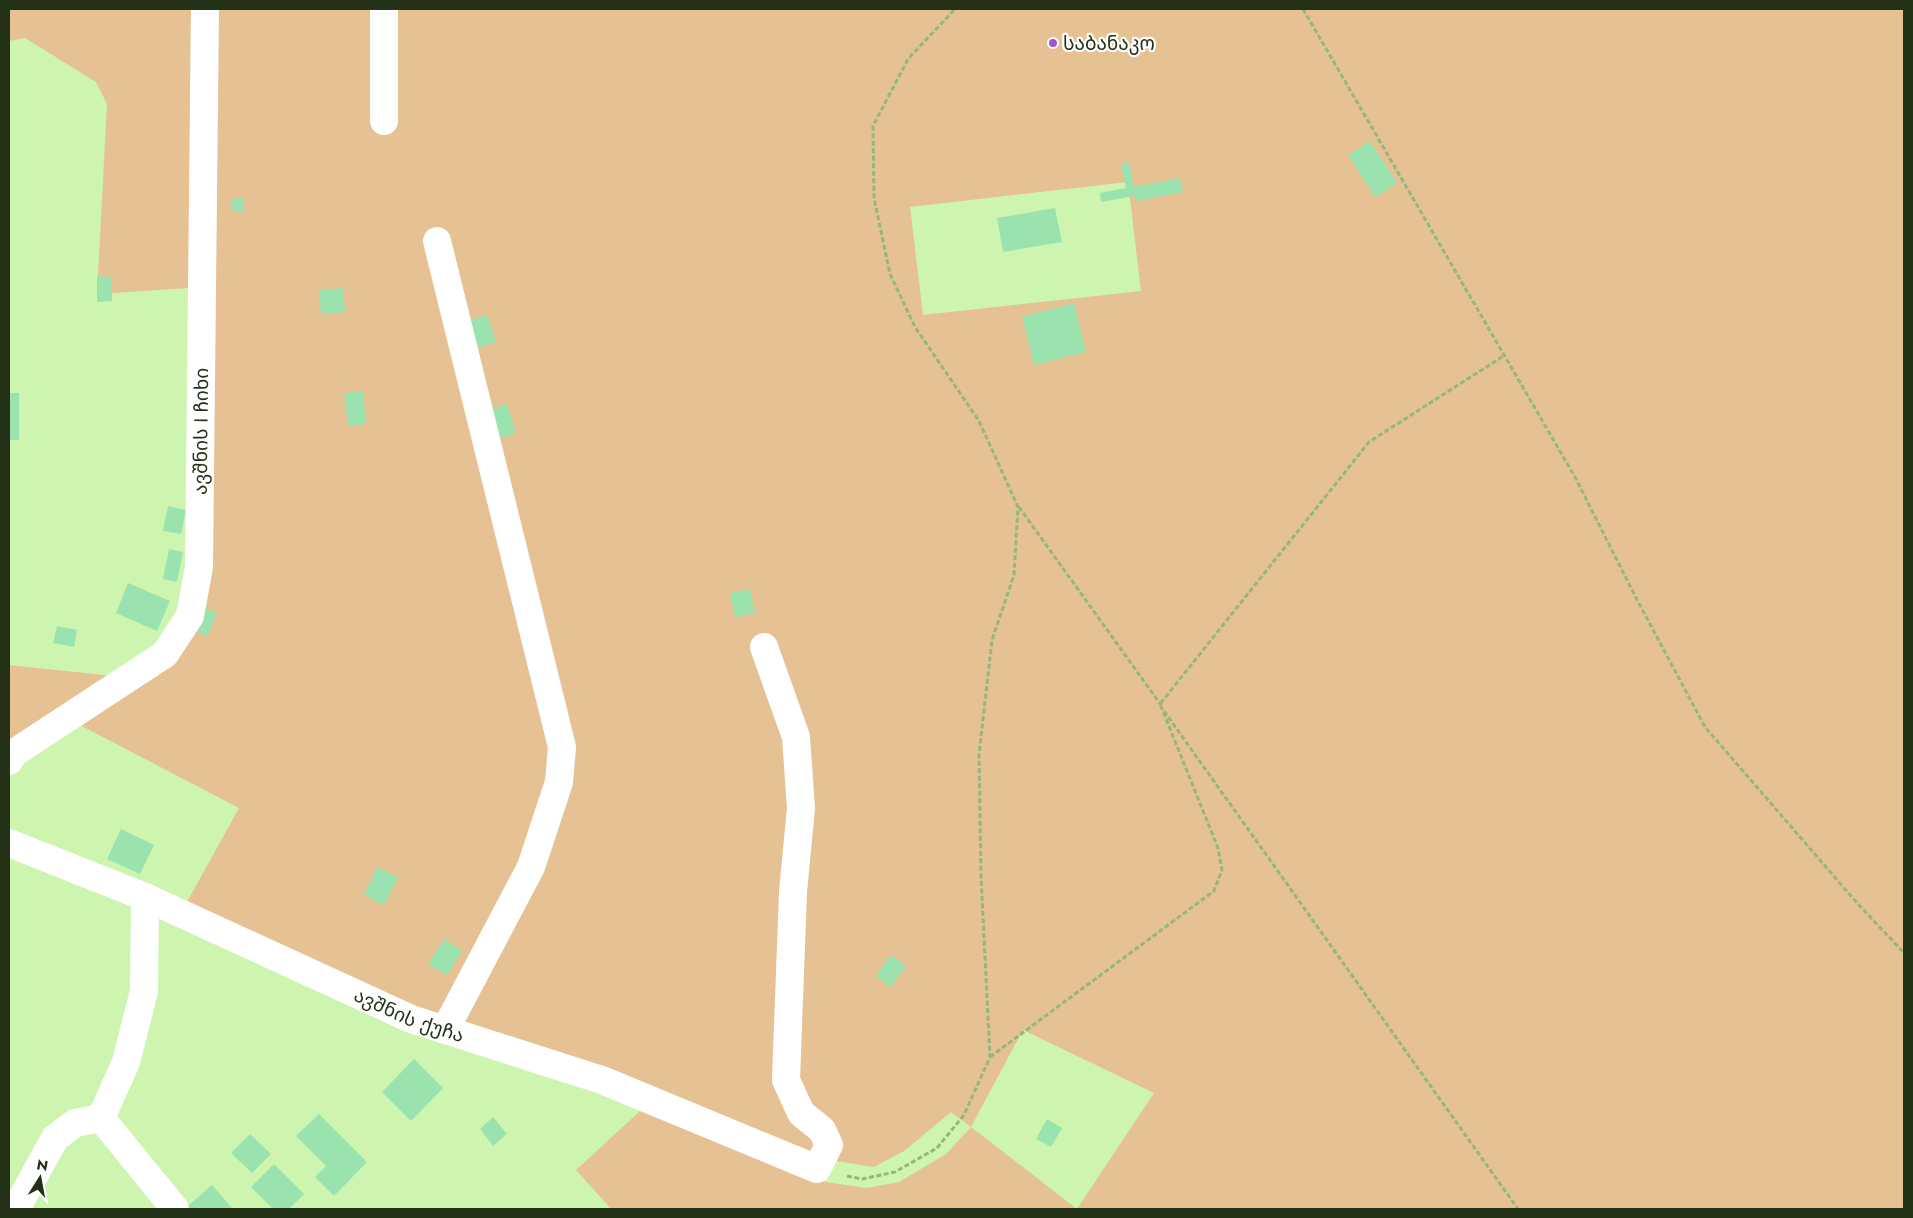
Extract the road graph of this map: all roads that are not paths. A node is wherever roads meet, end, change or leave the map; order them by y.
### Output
1 (205, 9) edge
2 (384, 9) edge
3 (384, 121) dead end
4 (437, 241) dead end
5 (764, 648) dead end
6 (9, 761) edge
7 (9, 843) edge
8 (145, 897) junction
9 (445, 1030) junction
10 (101, 1118) junction
11 (16, 1209) edge
12 (175, 1209) edge

1 - 6 street, ავშნის I ჩიხი
2 - 3 street
4 - 9 street
5 - 9 street, ავშნის ქუჩა
7 - 8 street, ავშნის ქუჩა
8 - 9 street, ავშნის ქუჩა
8 - 10 street
10 - 11 street
10 - 12 street

